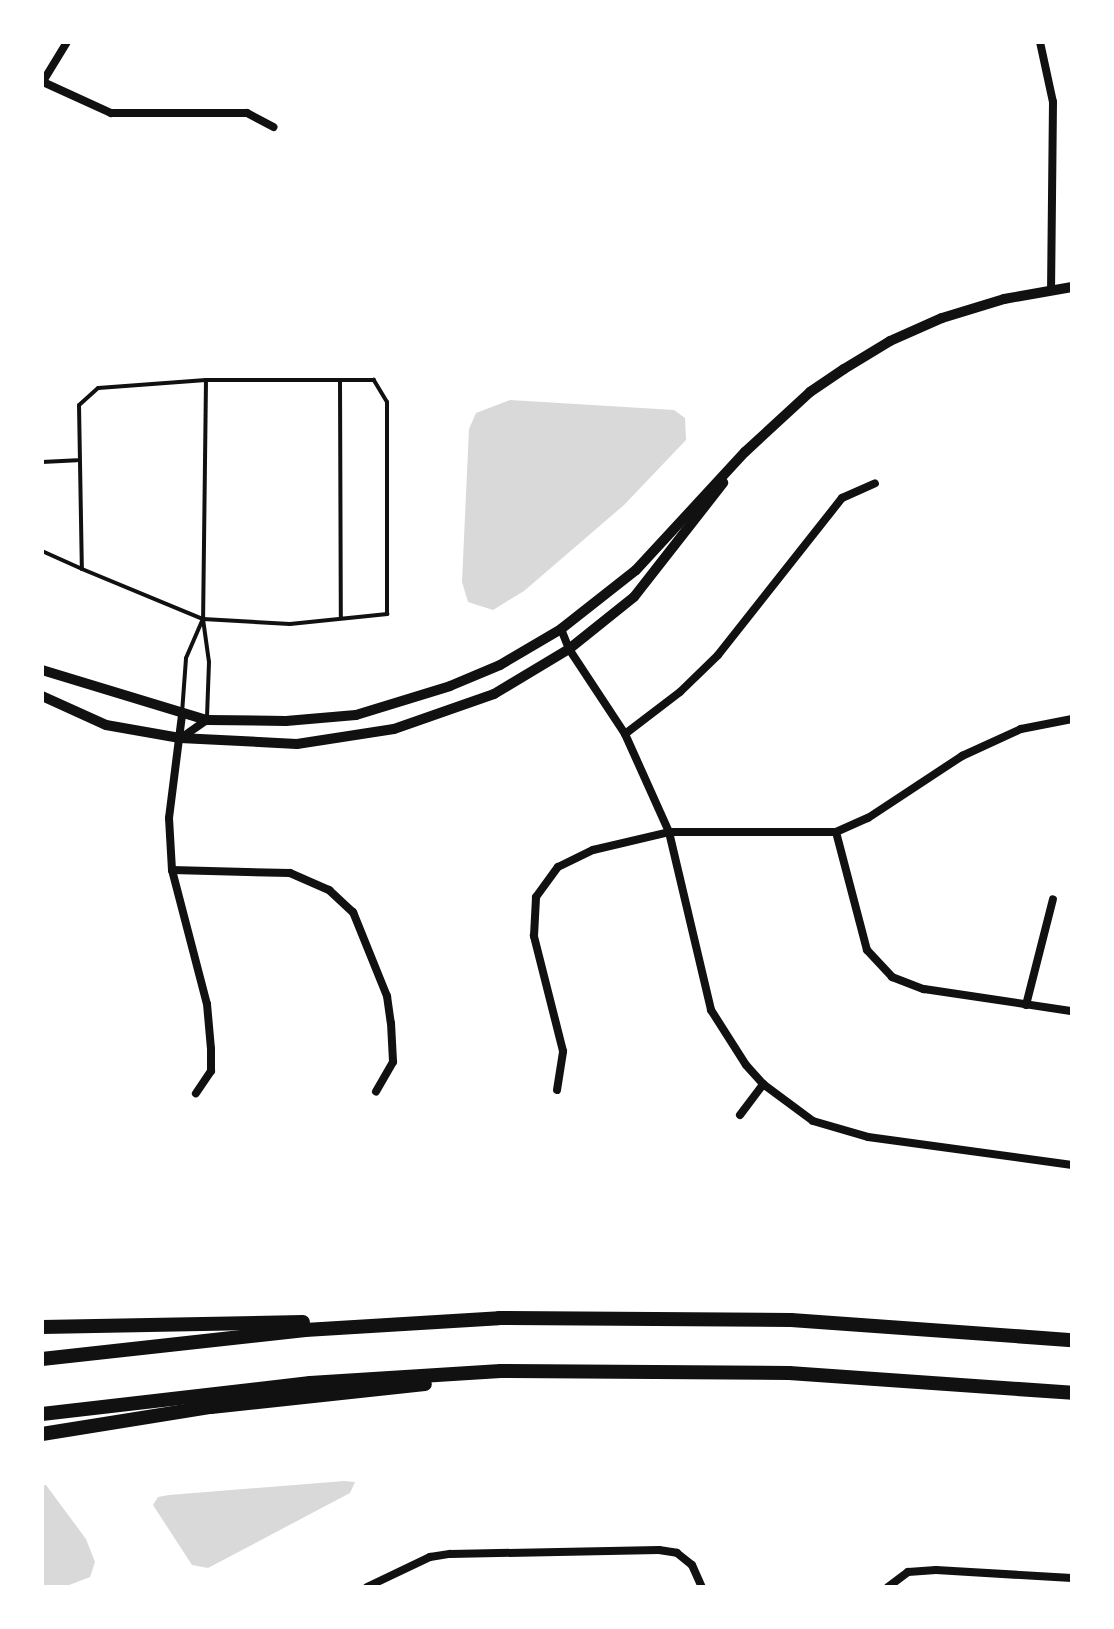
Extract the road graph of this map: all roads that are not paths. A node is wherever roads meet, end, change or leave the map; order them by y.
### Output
1 (67, 42) edge
2 (1040, 42) edge
3 (42, 83) edge
4 (273, 127) dead end
5 (1072, 287) edge
6 (1051, 290) junction
7 (206, 380) junction
8 (340, 380) junction
9 (745, 452) junction
10 (77, 460) junction
11 (42, 462) edge
12 (875, 483) dead end
13 (42, 551) edge
14 (82, 569) junction
15 (341, 618) junction
16 (203, 619) junction
17 (561, 629) junction
18 (569, 649) junction
19 (42, 670) edge
20 (42, 696) edge
21 (182, 715) junction
22 (1072, 719) edge
23 (207, 720) junction
24 (625, 734) junction
25 (180, 738) junction
26 (669, 832) junction
27 (836, 832) junction
28 (172, 870) junction
29 (1053, 899) dead end
30 (1026, 1005) junction
31 (1072, 1011) edge
32 (763, 1084) junction
33 (557, 1090) dead end
34 (376, 1092) dead end
35 (196, 1093) dead end
36 (740, 1115) dead end
37 (1072, 1165) edge
38 (403, 1322) junction
39 (42, 1327) edge
40 (1072, 1340) edge
41 (42, 1359) edge
42 (597, 1370) junction
43 (1072, 1393) edge
44 (42, 1414) edge
45 (42, 1434) edge
46 (1072, 1578) edge
47 (374, 1585) edge
48 (702, 1587) edge
49 (888, 1587) edge

1 - 3 street
2 - 6 street
3 - 4 street
5 - 6 street
6 - 9 street
7 - 8 lane
7 - 10 lane
7 - 16 lane
8 - 15 lane
8 - 15 lane
9 - 17 street
9 - 18 street
10 - 11 lane
10 - 14 lane
12 - 24 street
13 - 14 lane
14 - 16 lane
15 - 16 lane
16 - 21 lane
16 - 23 lane
17 - 18 street
17 - 23 street
18 - 24 street
18 - 25 street
19 - 21 street
20 - 25 street
21 - 23 street
21 - 25 street
22 - 27 street
23 - 25 street
24 - 26 street
25 - 28 street
26 - 27 street
26 - 32 street
26 - 33 street
27 - 30 street
28 - 34 street
28 - 35 street
29 - 30 street
30 - 31 street
32 - 36 street
32 - 37 street
38 - 39 highway
38 - 40 highway
38 - 41 highway
42 - 43 highway
42 - 44 highway
42 - 45 highway
46 - 49 street
47 - 48 street

